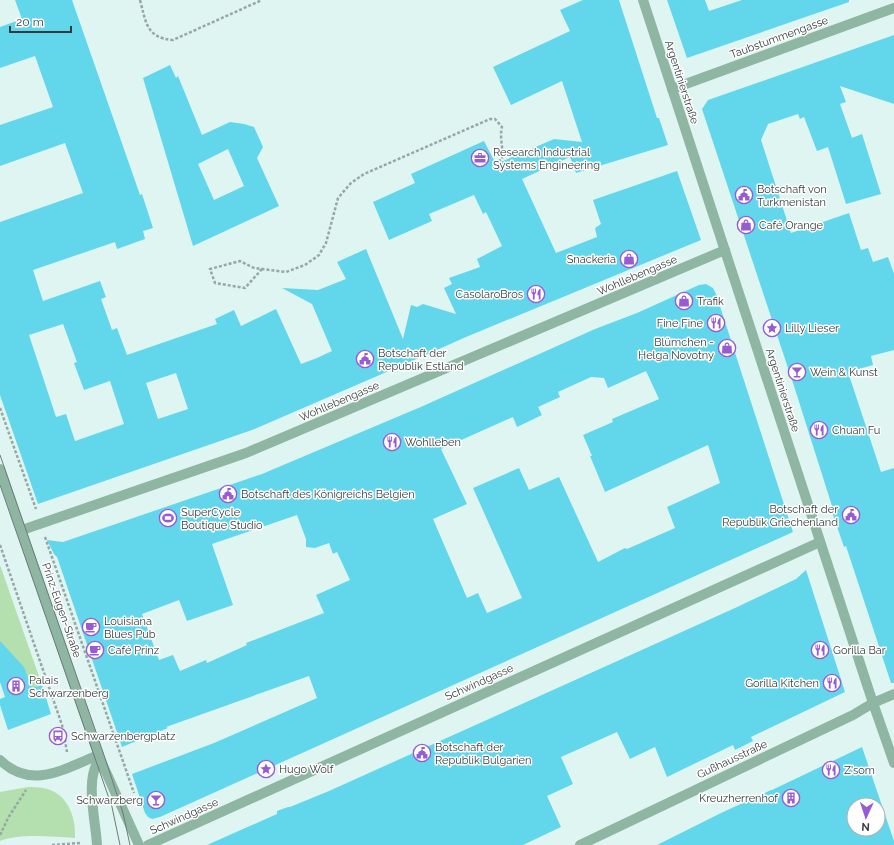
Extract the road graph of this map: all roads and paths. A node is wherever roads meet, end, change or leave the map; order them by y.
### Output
1 (140, 0) edge
2 (262, 0) edge
3 (643, 0) edge
4 (894, 8) edge
5 (672, 89) junction
6 (496, 163) dead end
7 (725, 250) junction
8 (262, 269) junction
9 (0, 408) edge
10 (0, 469) edge
11 (41, 523) junction
12 (22, 530) junction
13 (820, 542) junction
14 (0, 545) edge
15 (894, 694) edge
16 (873, 704) junction
17 (99, 757) junction
18 (0, 760) edge
19 (894, 763) edge
20 (70, 767) junction
21 (40, 776) junction
22 (136, 798) dead end
23 (0, 835) edge
24 (80, 836) dead end
25 (601, 841) edge
26 (80, 844) edge
27 (52, 845) edge
28 (97, 845) edge
29 (139, 845) edge
30 (148, 845) edge
31 (580, 845) edge

1 - 2 path
3 - 5 street, Argentinierstraße
4 - 5 street, Taubstummengasse
5 - 7 street, Argentinierstraße
6 - 8 path
7 - 11 street, Wohllebengasse
7 - 13 street, Argentinierstraße
8 - 8 path
9 - 11 path
10 - 12 street, Prinz-Eugen-Straße
11 - 12 street, Wohllebengasse
11 - 22 path
12 - 17 street, Prinz-Eugen-Straße
13 - 16 street, Argentinierstraße
13 - 30 street, Schwindgasse
14 - 20 path
15 - 16 street, Gußhausstraße
16 - 19 street, Argentinierstraße
16 - 25 street, Gußhausstraße
17 - 20 street
17 - 28 street
17 - 29 street
18 - 21 street
20 - 21 street
21 - 23 path
24 - 26 path
25 - 31 street, Gußhausstraße
26 - 27 path

